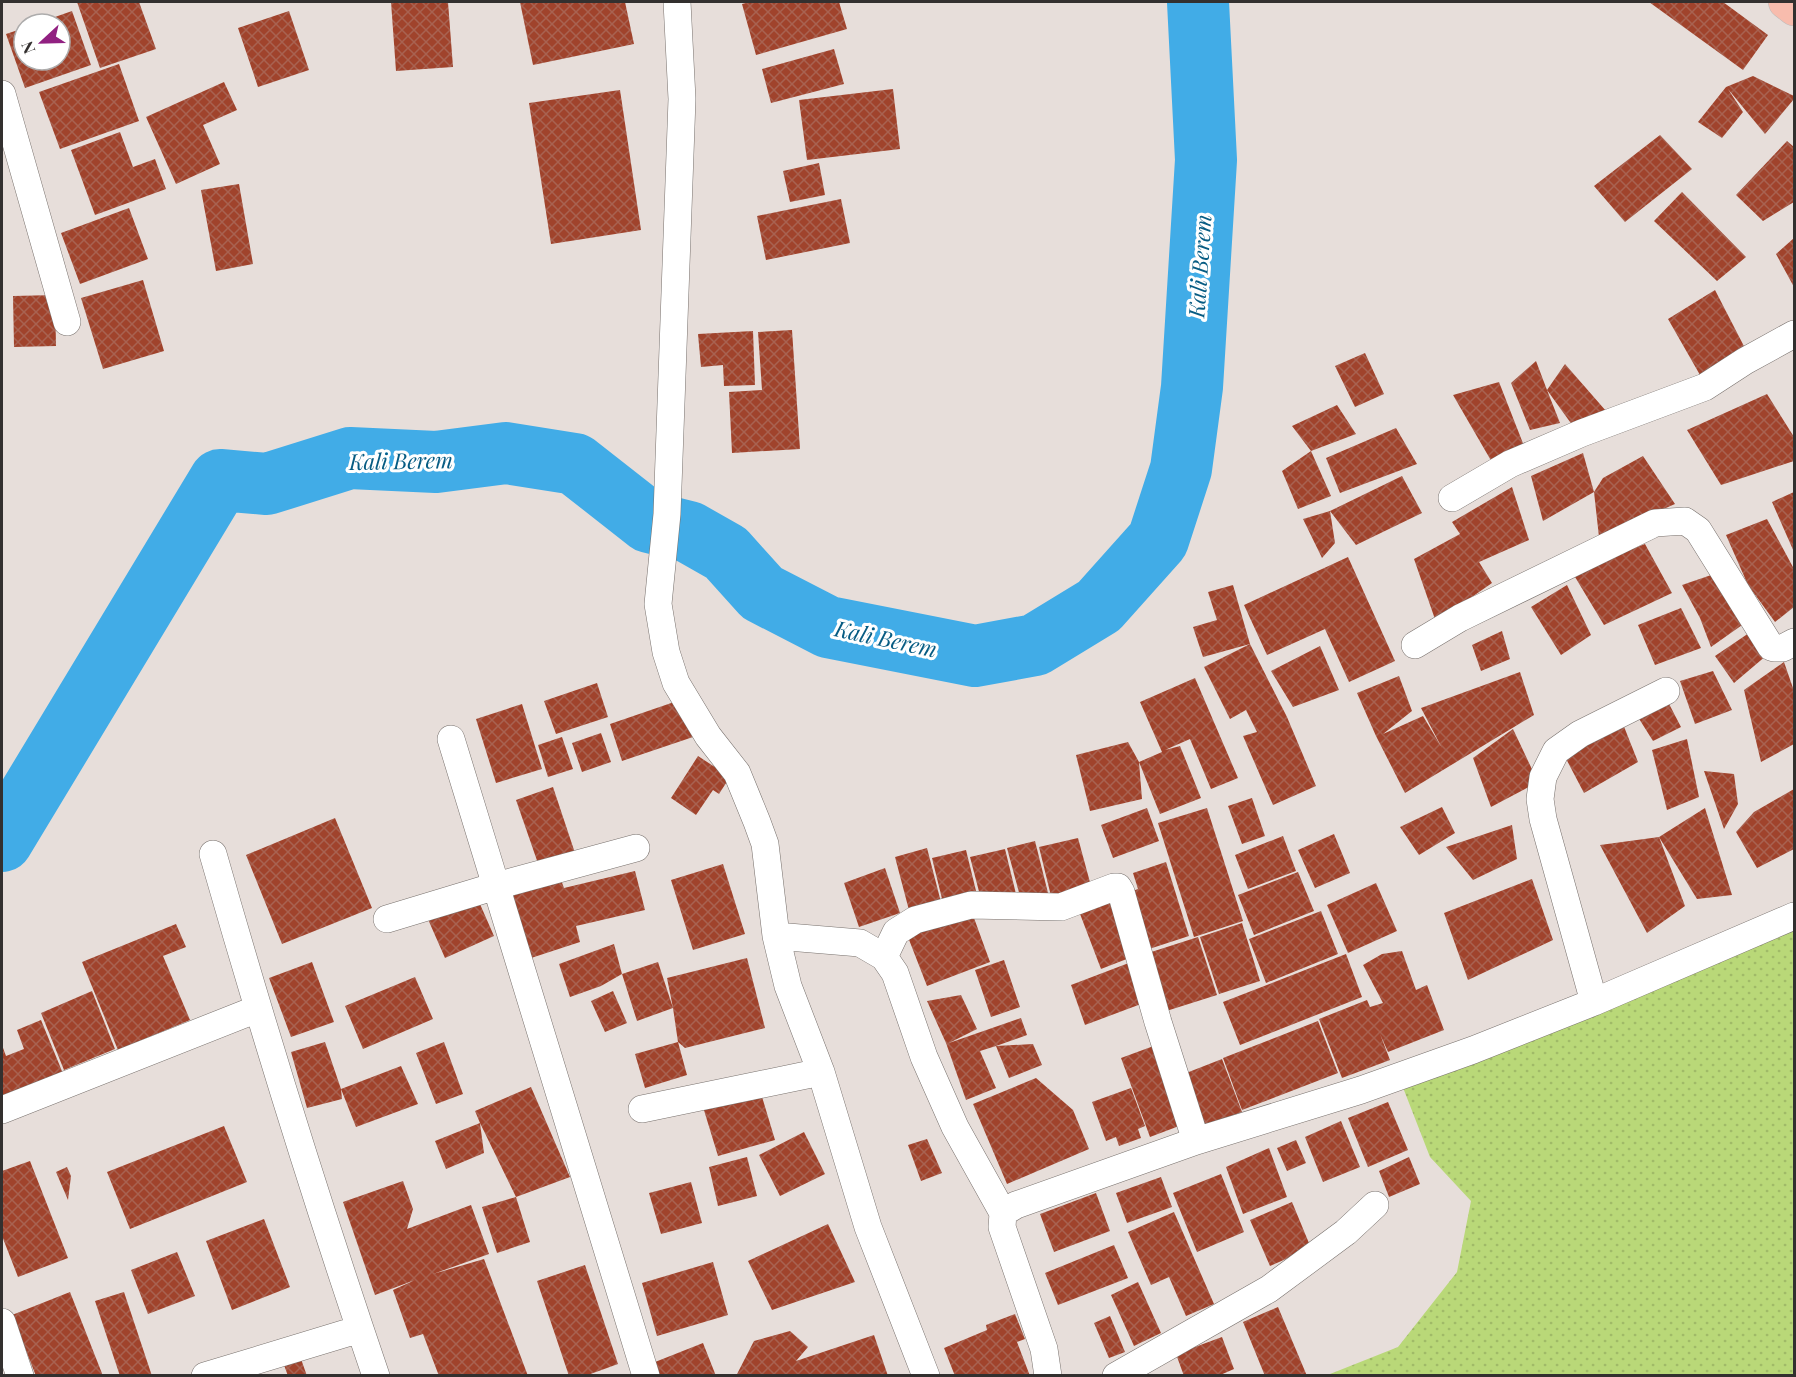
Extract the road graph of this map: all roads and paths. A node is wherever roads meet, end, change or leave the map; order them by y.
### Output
1 (677, 2) edge
2 (1785, 2) edge
3 (1794, 9) edge
4 (2, 94) edge
5 (67, 322) dead end
6 (1794, 334) edge
7 (1452, 498) dead end
8 (1794, 642) edge
9 (1415, 645) dead end
10 (1666, 691) dead end
11 (451, 739) dead end
12 (636, 848) dead end
13 (213, 854) dead end
14 (496, 886) junction
15 (1794, 916) edge
16 (387, 919) dead end
17 (776, 936) junction
18 (884, 957) junction
19 (1594, 1002) junction
20 (257, 1009) junction
21 (821, 1072) junction
22 (2, 1110) edge
23 (642, 1110) dead end
24 (1196, 1141) junction
25 (1375, 1205) dead end
26 (1003, 1213) junction
27 (2, 1322) edge
28 (360, 1329) junction
29 (20, 1376) edge
30 (205, 1376) edge
31 (376, 1376) edge
32 (646, 1376) edge
33 (926, 1376) edge
34 (1048, 1376) edge
35 (1116, 1376) edge

1 - 17 street
2 - 3 main road
4 - 5 street
6 - 7 street
8 - 9 street
10 - 19 street
11 - 14 street
12 - 14 street
13 - 20 street
14 - 16 street
14 - 32 street
15 - 19 street
17 - 18 street
17 - 21 street
18 - 24 street
18 - 26 street
19 - 24 street
20 - 22 street
20 - 28 street
21 - 23 street
21 - 33 street
24 - 26 street
25 - 35 street
26 - 34 street
27 - 29 street
28 - 30 street
28 - 31 street

